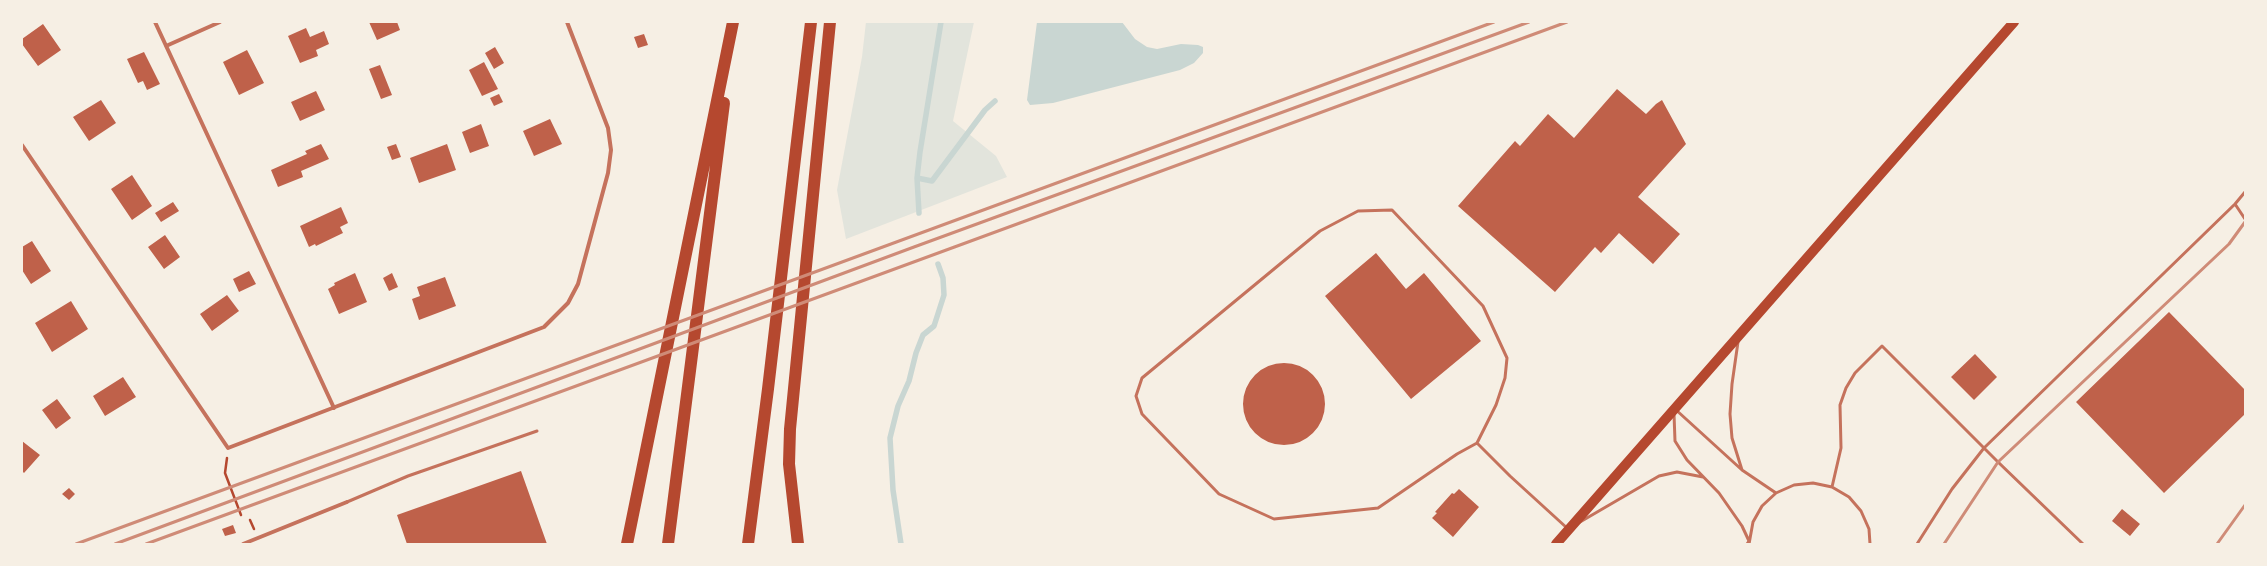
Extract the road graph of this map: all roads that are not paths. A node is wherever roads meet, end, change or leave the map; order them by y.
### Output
1 (155, 22) edge
2 (220, 22) edge
3 (567, 22) edge
4 (734, 22) edge
5 (811, 22) edge
6 (830, 22) edge
7 (2014, 22) edge
8 (166, 46) junction
9 (22, 145) edge
10 (2245, 192) edge
11 (2235, 204) junction
12 (2245, 218) edge
13 (1739, 335) junction
14 (334, 408) junction
15 (1674, 408) junction
16 (537, 431) dead end
17 (1477, 443) junction
18 (1984, 448) junction
19 (1742, 470) junction
20 (1703, 477) junction
21 (1832, 487) junction
22 (1776, 493) junction
23 (347, 502) joint
24 (1569, 529) junction
25 (1748, 543) edge
26 (243, 544) edge
27 (627, 544) edge
28 (668, 544) edge
29 (748, 544) edge
30 (798, 544) edge
31 (1556, 544) edge
32 (1870, 544) edge
33 (1917, 544) edge
34 (2083, 544) edge

1 - 8 street
2 - 8 street
3 - 14 street
4 - 27 highway
4 - 28 highway
5 - 29 highway
6 - 30 highway
7 - 13 main road
8 - 14 street
9 - 14 street
10 - 11 lane
11 - 12 lane
11 - 18 lane
13 - 15 main road
13 - 19 lane
15 - 19 lane
15 - 20 lane
15 - 24 main road
16 - 23 lane
17 - 17 lane
17 - 24 lane
18 - 21 lane
18 - 33 lane
18 - 34 lane
19 - 22 lane
20 - 24 lane
20 - 25 lane
21 - 22 lane
21 - 32 lane
22 - 25 lane
23 - 26 street
24 - 31 main road

